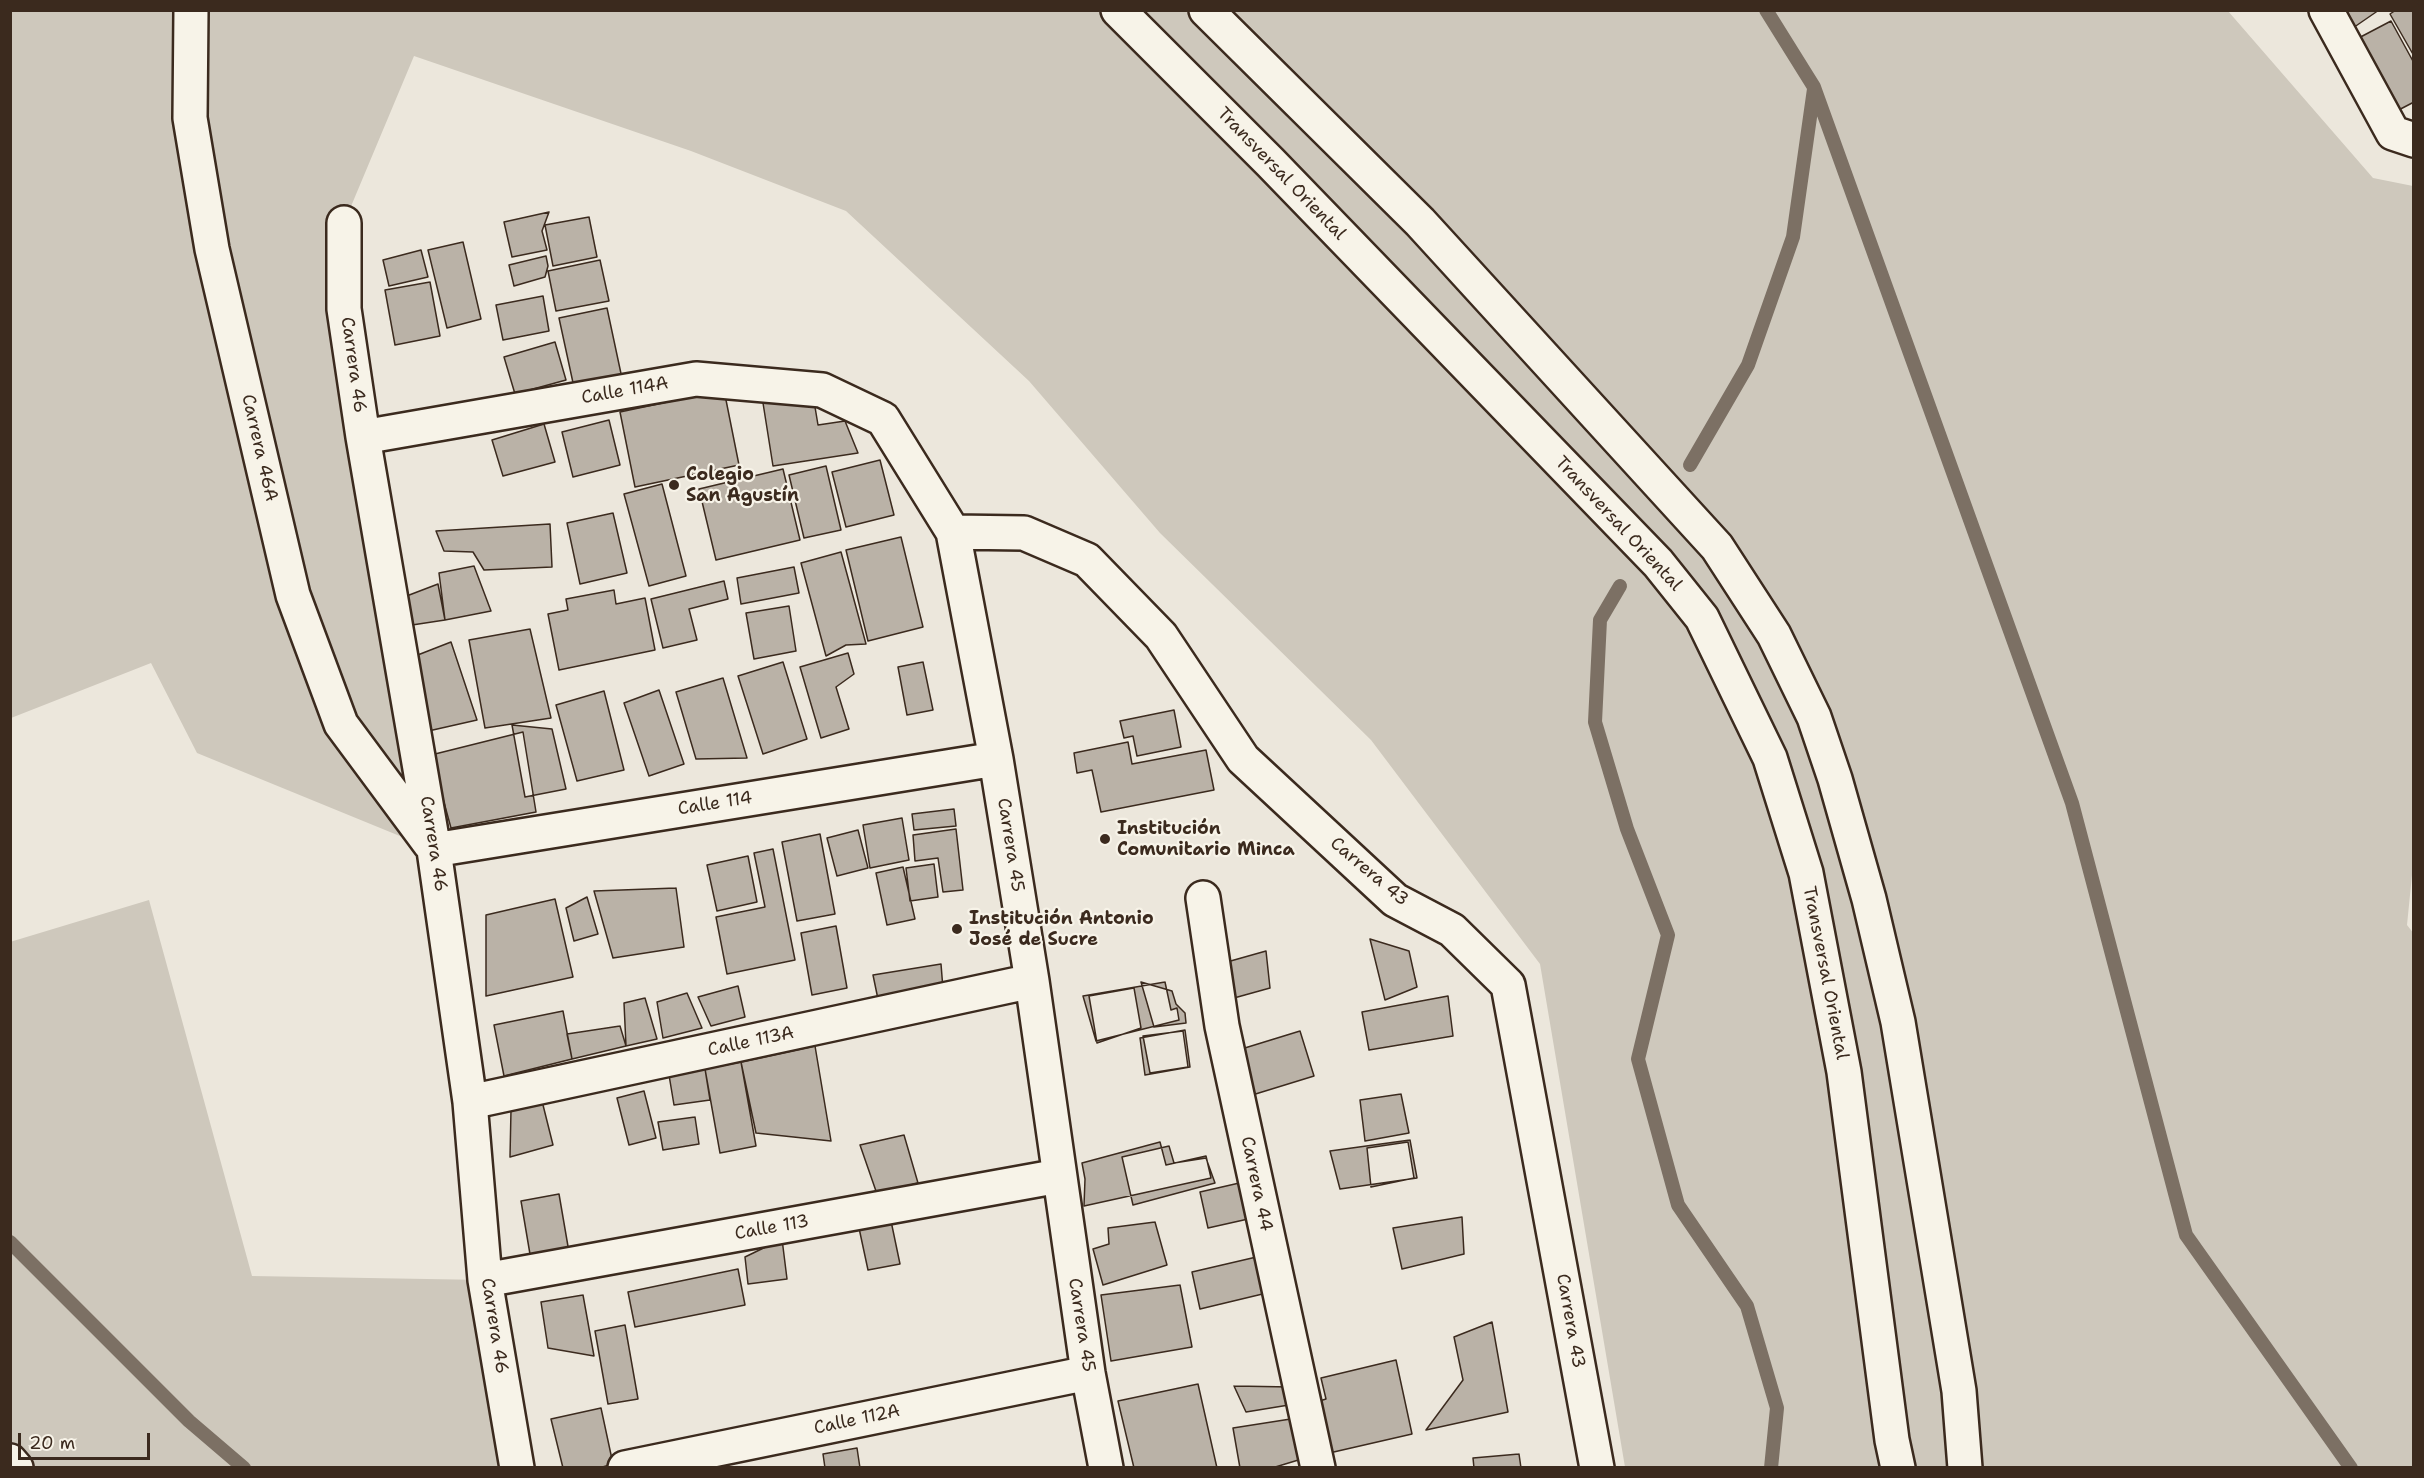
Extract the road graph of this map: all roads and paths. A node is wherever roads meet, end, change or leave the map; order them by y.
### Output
1 (191, 10) edge
2 (1118, 10) edge
3 (1206, 10) edge
4 (2326, 10) edge
5 (2403, 136) edge
6 (344, 223) dead end
7 (883, 419) joint
8 (363, 437) junction
9 (953, 532) junction
10 (996, 759) junction
11 (435, 850) junction
12 (1203, 898) dead end
13 (1032, 981) junction
14 (470, 1102) junction
15 (1059, 1176) junction
16 (485, 1280) junction
17 (1088, 1372) junction
18 (10, 1461) edge
19 (16, 1467) edge
20 (517, 1467) edge
21 (625, 1467) edge
22 (1106, 1467) edge
23 (1318, 1467) edge
24 (1597, 1467) edge
25 (1898, 1467) edge
26 (1965, 1467) edge

1 - 11 street, Carrera 46A
2 - 25 street, Transversal Oriental
3 - 26 street
4 - 5 street
6 - 8 street, Carrera 46
7 - 8 street, Calle 114A
7 - 9 street, Carrera 45
8 - 11 street, Carrera 46
9 - 10 street, Carrera 45
9 - 24 street, Carrera 43
10 - 11 street, Calle 114
10 - 13 street, Carrera 45
11 - 14 street, Carrera 46
12 - 23 street, Carrera 44
13 - 14 street, Calle 113A
13 - 15 street, Carrera 45
14 - 16 street, Carrera 46
15 - 16 street, Calle 113
15 - 17 street, Carrera 45
16 - 20 street, Carrera 46
17 - 21 street, Calle 112A
17 - 22 street, Carrera 45
18 - 19 street

